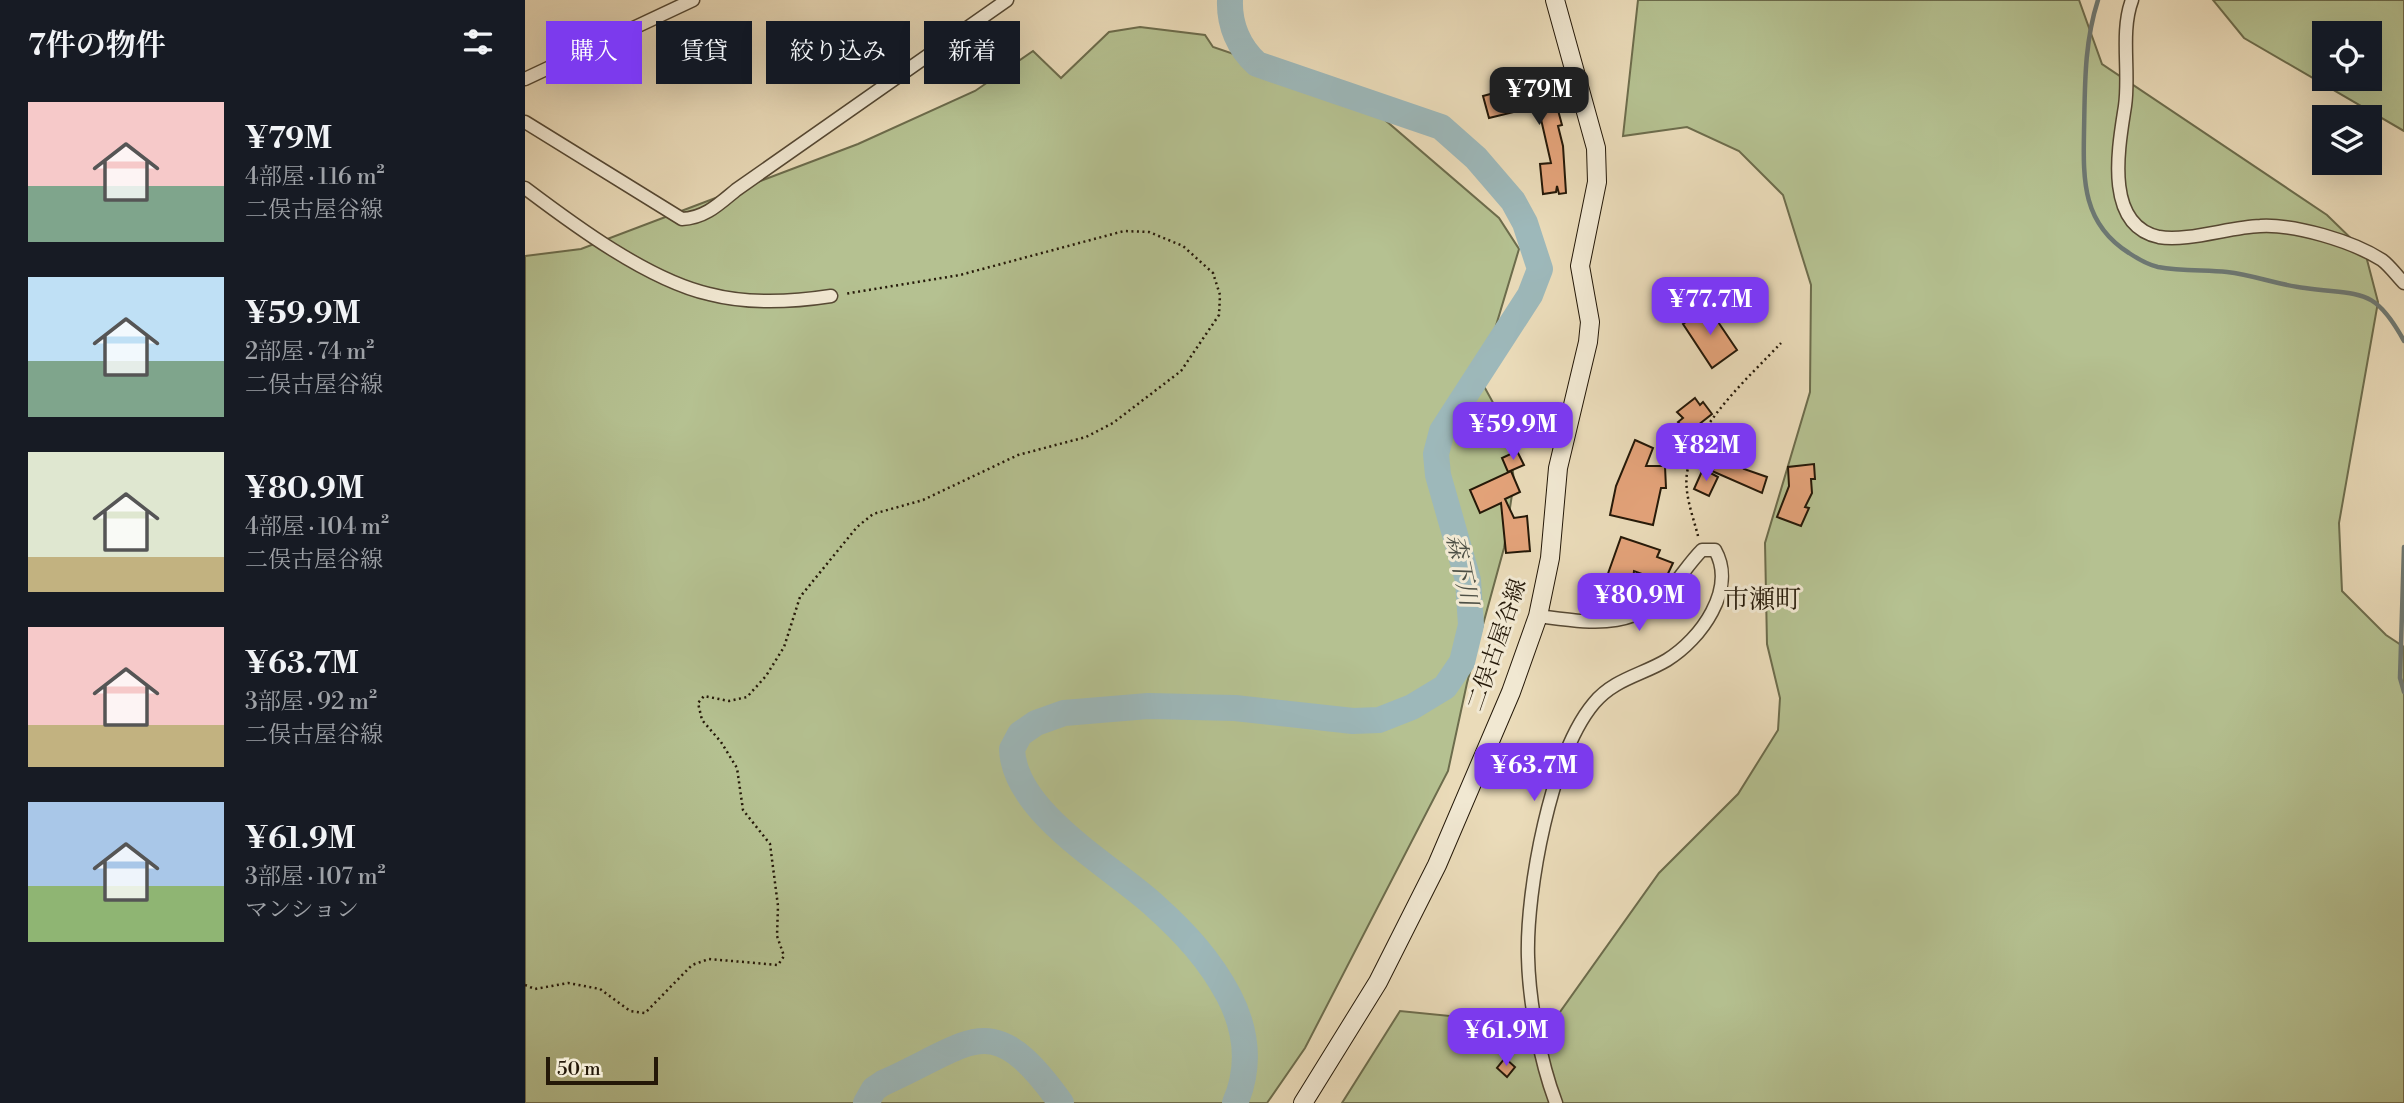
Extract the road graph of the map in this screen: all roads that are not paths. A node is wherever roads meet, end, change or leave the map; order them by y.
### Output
1 (693, 0) edge
2 (1007, 0) edge
3 (1555, 0) edge
4 (2132, 0) edge
5 (525, 79) edge
6 (525, 122) edge
7 (525, 187) edge
8 (2404, 283) edge
9 (831, 296) road end
10 (1538, 616) junction
11 (1303, 1103) edge
12 (1556, 1103) edge

1 - 5 street
2 - 6 street
3 - 10 main road, 二俣古屋谷線
4 - 8 street
7 - 9 street
10 - 11 main road, 二俣古屋谷線
10 - 12 street

